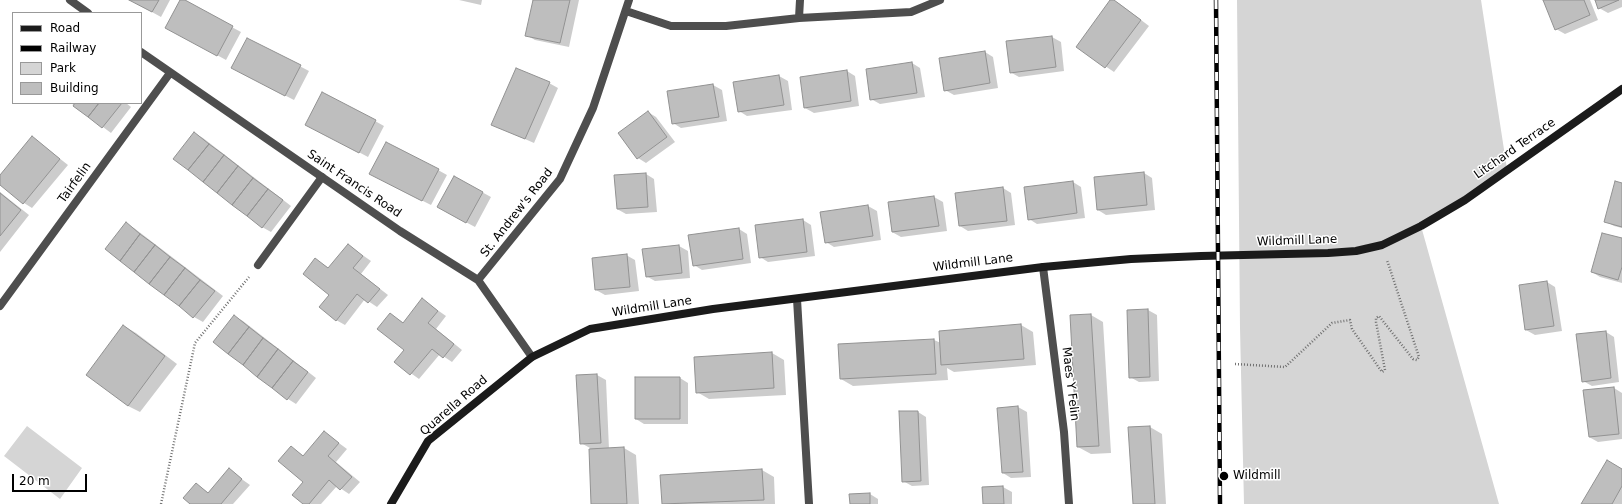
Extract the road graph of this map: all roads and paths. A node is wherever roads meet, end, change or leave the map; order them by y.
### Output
1 (70, 0) edge
2 (629, 0) edge
3 (800, 0) edge
4 (940, 0) edge
5 (626, 11) junction
6 (87, 12) edge
7 (798, 18) junction
8 (142, 53) edge
9 (170, 73) junction
10 (1622, 89) edge
11 (322, 177) junction
12 (1421, 226) joint
13 (1382, 245) junction
14 (258, 265) joint
15 (1043, 267) junction
16 (478, 280) junction
17 (797, 299) junction
18 (0, 306) edge
19 (532, 357) junction
20 (1235, 364) dead end
21 (161, 504) edge
22 (391, 504) edge
23 (809, 504) edge
24 (1069, 504) edge

1 - 6 street
2 - 5 street, St. Andrew's Road
3 - 7 street
4 - 7 street
5 - 7 street
5 - 16 street, St. Andrew's Road
8 - 9 street, Saint Francis Road
9 - 11 street, Saint Francis Road
9 - 18 street, Tairfelin
10 - 12 street, Litchard Terrace
11 - 14 street
11 - 16 street, Saint Francis Road
12 - 13 street, Wildmill Lane
13 - 15 street, Wildmill Lane
13 - 20 path
14 - 21 path
15 - 17 street, Wildmill Lane
15 - 24 street, Maes Y Felin
16 - 19 street, Saint Francis Road
17 - 19 street, Wildmill Lane
17 - 23 street
19 - 22 street, Quarella Road

